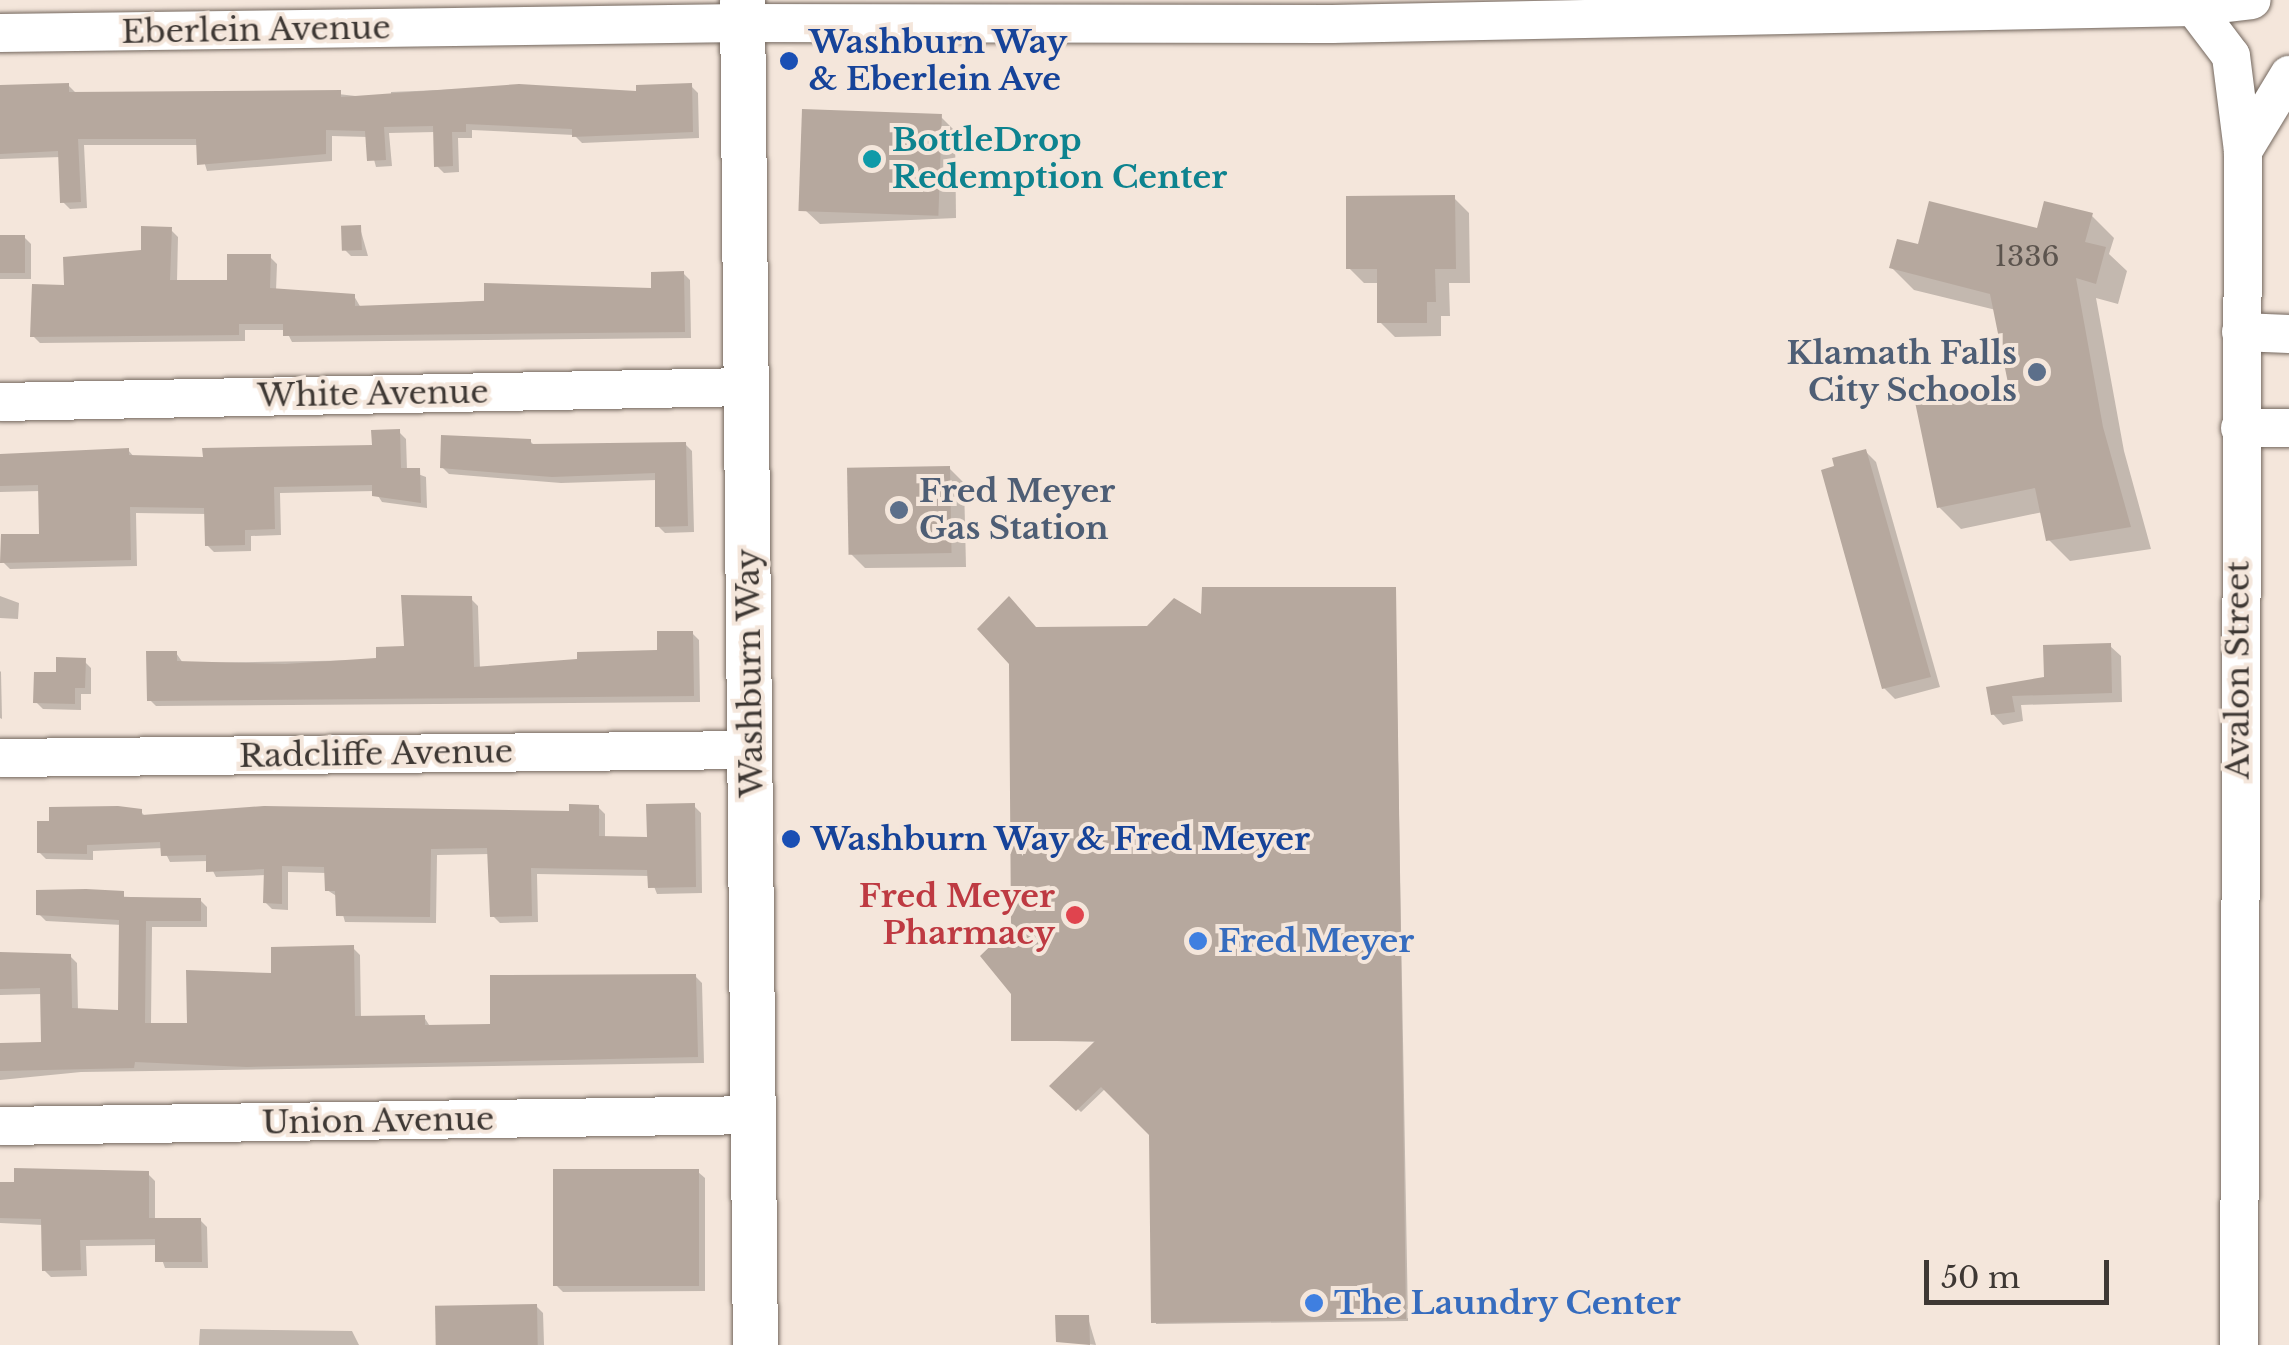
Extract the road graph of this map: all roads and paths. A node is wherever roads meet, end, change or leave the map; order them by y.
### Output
1 (2252, 0) edge
2 (2194, 7) junction
3 (742, 11) edge
4 (1332, 12) edge
5 (0, 33) edge
6 (2289, 75) edge
7 (2243, 152) junction
8 (2241, 332) junction
9 (2289, 334) edge
10 (745, 386) junction
11 (0, 402) edge
12 (2240, 428) junction
13 (2289, 428) edge
14 (752, 750) junction
15 (0, 758) edge
16 (756, 1115) junction
17 (0, 1126) edge
18 (755, 1345) edge
19 (2239, 1345) edge

1 - 2 street, Eberlein Avenue
2 - 4 street, Eberlein Avenue
2 - 7 street, Avalon Street
3 - 4 street, Eberlein Avenue
3 - 5 street, Eberlein Avenue
3 - 10 main road, Washburn Way
6 - 7 street
7 - 8 street, Avalon Street
8 - 9 street
8 - 12 street, Avalon Street
10 - 11 street, White Avenue
10 - 14 main road, Washburn Way
12 - 13 street
12 - 19 street, Avalon Street
14 - 15 street, Radcliffe Avenue
14 - 16 main road, Washburn Way
16 - 17 street, Union Avenue
16 - 18 main road, Washburn Way

